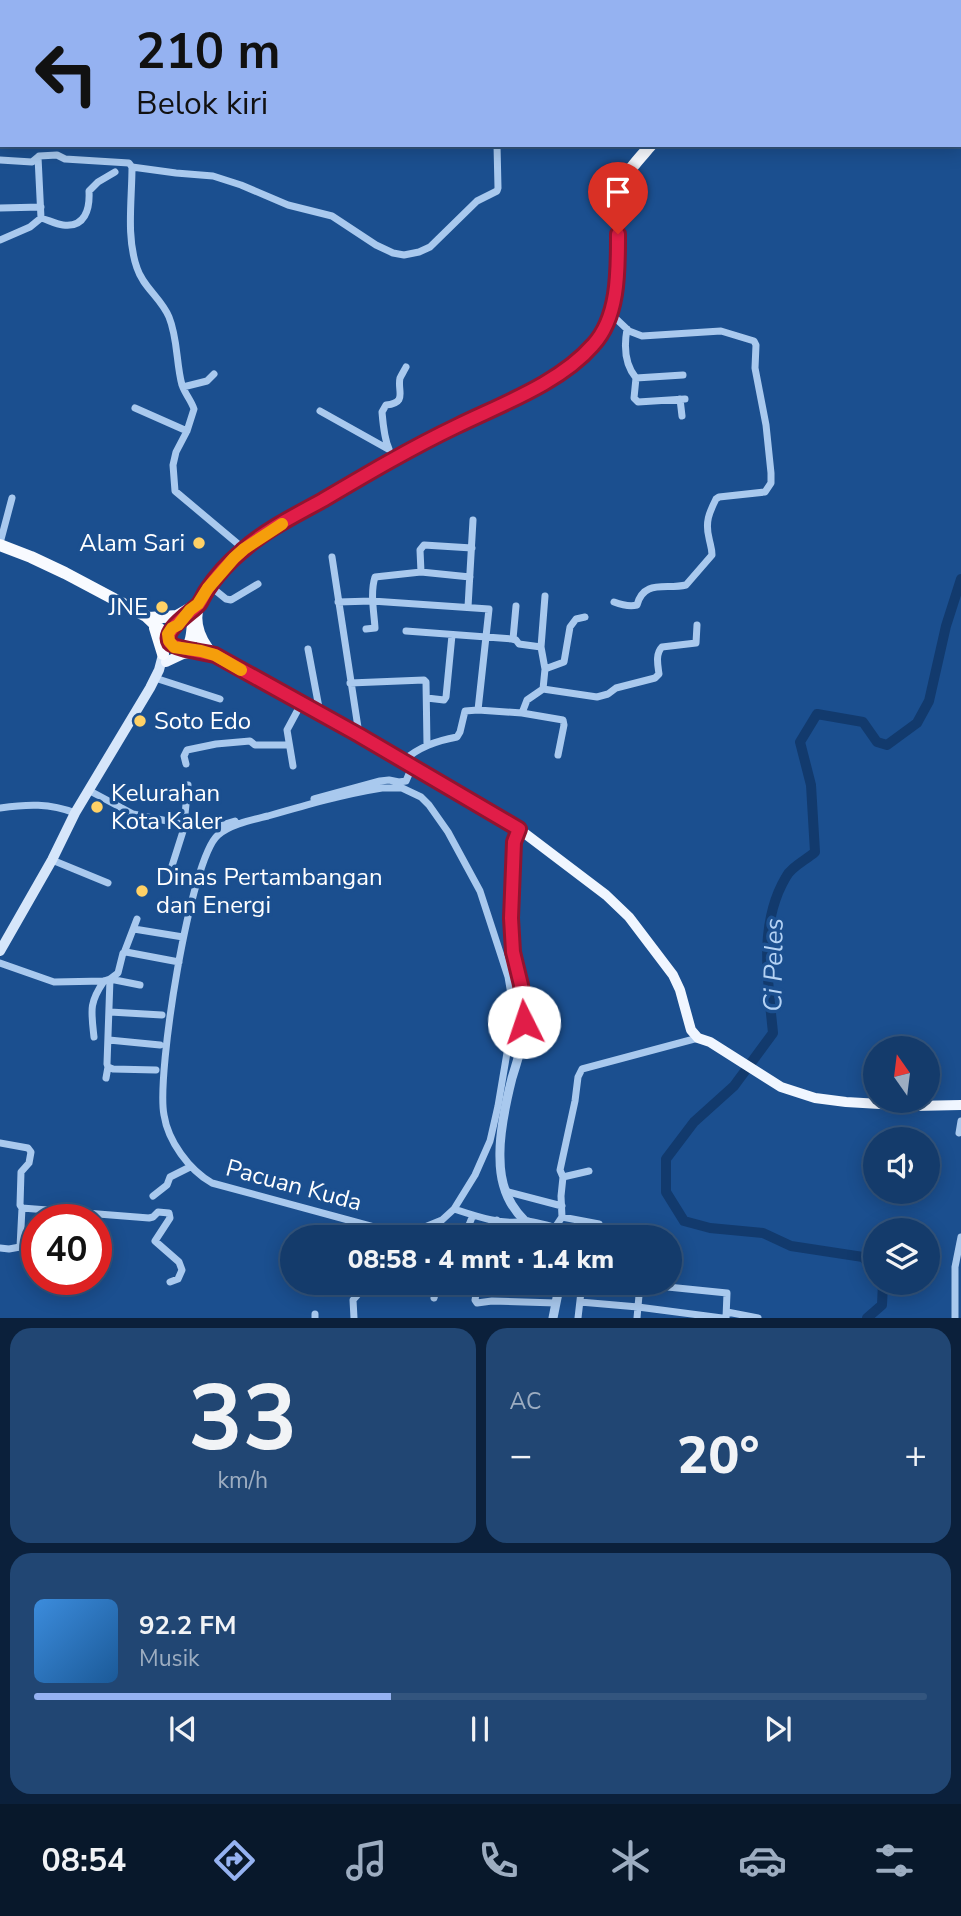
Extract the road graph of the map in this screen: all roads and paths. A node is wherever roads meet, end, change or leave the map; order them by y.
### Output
1 (59, 147) edge
2 (497, 147) edge
3 (647, 147) edge
4 (60, 156) junction
5 (38, 157) junction
6 (0, 160) edge
7 (132, 167) junction
8 (115, 172) dead end
9 (41, 207) junction
10 (0, 208) edge
11 (41, 218) junction
12 (0, 240) edge
13 (611, 314) junction
14 (627, 329) junction
15 (406, 367) dead end
16 (214, 374) dead end
17 (683, 375) dead end
18 (636, 378) junction
19 (183, 387) junction
20 (135, 408) dead end
21 (320, 411) dead end
22 (682, 416) dead end
23 (187, 431) junction
24 (390, 454) junction
25 (12, 498) dead end
26 (473, 520) dead end
27 (0, 544) edge
28 (472, 548) junction
29 (244, 549) junction
30 (332, 557) dead end
31 (421, 572) junction
32 (470, 577) junction
33 (258, 584) dead end
34 (210, 586) junction
35 (545, 596) dead end
36 (372, 601) junction
37 (338, 602) junction
38 (614, 602) dead end
39 (516, 606) dead end
40 (468, 607) junction
41 (195, 609) junction
42 (586, 617) dead end
43 (154, 620) junction
44 (178, 625) junction
45 (697, 625) dead end
46 (366, 629) dead end
47 (406, 631) dead end
48 (192, 633) junction
49 (452, 635) junction
50 (485, 636) junction
51 (168, 637) junction
52 (513, 639) junction
53 (541, 647) junction
54 (182, 648) junction
55 (308, 649) dead end
56 (207, 652) junction
57 (161, 666) junction
58 (545, 669) junction
59 (350, 683) junction
60 (543, 689) junction
61 (427, 698) junction
62 (220, 699) dead end
63 (301, 704) junction
64 (478, 710) junction
65 (522, 713) junction
66 (320, 714) junction
67 (359, 735) junction
68 (288, 745) junction
69 (427, 745) junction
70 (558, 755) dead end
71 (186, 764) dead end
72 (407, 764) junction
73 (293, 766) dead end
74 (188, 785) dead end
75 (90, 791) junction
76 (0, 808) edge
77 (75, 813) junction
78 (185, 824) junction
79 (519, 829) junction
80 (52, 860) junction
81 (171, 869) dead end
82 (108, 883) dead end
83 (136, 919) dead end
84 (134, 929) junction
85 (183, 937) junction
86 (0, 951) edge
87 (124, 953) junction
88 (179, 962) junction
89 (0, 963) edge
90 (107, 980) junction
91 (140, 985) dead end
92 (110, 1012) junction
93 (162, 1015) dead end
94 (94, 1037) dead end
95 (698, 1038) junction
96 (109, 1040) junction
97 (160, 1045) dead end
98 (108, 1067) junction
99 (156, 1070) dead end
100 (106, 1078) dead end
101 (961, 1105) edge
102 (961, 1121) edge
103 (959, 1133) dead end
104 (0, 1143) edge
105 (190, 1167) junction
106 (589, 1171) dead end
107 (564, 1177) junction
108 (505, 1191) junction
109 (153, 1196) dead end
110 (21, 1206) edge
111 (562, 1206) junction
112 (454, 1209) junction
113 (112, 1215) edge
114 (473, 1215) junction
115 (562, 1217) junction
116 (497, 1220) junction
117 (528, 1222) junction
118 (598, 1224) dead end
119 (367, 1225) edge
120 (432, 1225) edge
121 (469, 1225) edge
122 (495, 1225) edge
123 (528, 1225) edge
124 (539, 1225) edge
125 (557, 1225) edge
126 (21, 1228) edge
127 (961, 1237) edge
128 (0, 1248) edge
129 (170, 1282) dead end
130 (682, 1288) edge
131 (357, 1295) edge
132 (436, 1295) edge
133 (476, 1295) edge
134 (558, 1295) edge
135 (581, 1295) edge
136 (639, 1295) edge
137 (435, 1298) dead end
138 (580, 1302) junction
139 (556, 1303) junction
140 (638, 1307) junction
141 (725, 1316) edge
142 (354, 1318) edge
143 (553, 1318) edge
144 (578, 1318) edge
145 (637, 1318) edge
146 (758, 1318) edge
147 (955, 1318) edge

1 - 4 street
2 - 7 street
3 - 13 highway
4 - 5 street
4 - 7 street
5 - 6 street
5 - 9 street
7 - 19 street
8 - 11 street
9 - 10 street
9 - 11 street
11 - 12 street
13 - 14 street
13 - 24 highway
14 - 18 street
14 - 38 street
15 - 24 street
16 - 19 street
17 - 18 street
18 - 22 street
19 - 23 street
20 - 23 street
21 - 24 street
23 - 29 street
24 - 29 highway
25 - 27 street
26 - 28 street
27 - 43 highway
28 - 31 street
28 - 32 street
29 - 34 highway
30 - 37 street
31 - 32 street
31 - 36 street
32 - 40 street
33 - 34 street
34 - 41 highway
35 - 53 street
36 - 37 street
36 - 40 street
36 - 46 street
37 - 59 street
39 - 52 street
40 - 50 street
41 - 43 highway
41 - 44 highway
41 - 48 highway
41 - 56 highway
42 - 58 street
43 - 44 highway
43 - 51 highway
43 - 57 highway
44 - 48 highway
44 - 51 highway
45 - 60 street
47 - 49 street
48 - 54 highway
48 - 56 main road
49 - 50 street
49 - 61 street
50 - 52 street
50 - 64 street
51 - 54 highway
51 - 57 main road
52 - 53 street
53 - 58 street
54 - 56 main road
54 - 57 main road
55 - 66 street
56 - 57 main road
56 - 63 main road
57 - 62 street
57 - 75 main road
58 - 60 street
59 - 61 street
59 - 67 street
60 - 65 street
61 - 69 street
63 - 66 main road
63 - 68 street
64 - 65 street
64 - 69 street
65 - 70 street
66 - 67 main road
67 - 72 main road
68 - 71 street
68 - 73 street
69 - 72 street
72 - 78 street
72 - 79 main road
74 - 78 street
75 - 77 main road
75 - 78 street
76 - 77 street
77 - 80 main road
78 - 81 street
79 - 95 main road
79 - 108 street
80 - 82 street
80 - 86 main road
83 - 84 street
84 - 85 street
84 - 87 street
85 - 88 street, Pacuan Kuda
85 - 112 street, Pacuan Kuda
87 - 88 street
87 - 90 street
88 - 105 street, Pacuan Kuda
89 - 90 street
90 - 91 street
90 - 92 street
90 - 94 street
92 - 93 street
92 - 96 street
95 - 101 main road
95 - 107 street
96 - 97 street
96 - 98 street
98 - 99 street
98 - 100 street
102 - 103 street
104 - 110 street
105 - 109 street
105 - 119 street, Pacuan Kuda
106 - 107 street
107 - 111 street
108 - 111 street
108 - 117 street
111 - 115 street
112 - 114 street
112 - 120 street, Pacuan Kuda
113 - 129 street
114 - 116 street
114 - 121 street
115 - 118 street
115 - 125 street
116 - 117 street
116 - 122 street
117 - 123 street
117 - 124 street
126 - 128 street
127 - 147 street
130 - 141 street
131 - 142 street
132 - 137 street
133 - 139 street
134 - 139 street
135 - 138 street
136 - 140 street
138 - 140 street
138 - 144 street
139 - 143 street
140 - 141 street
140 - 145 street
141 - 146 street

